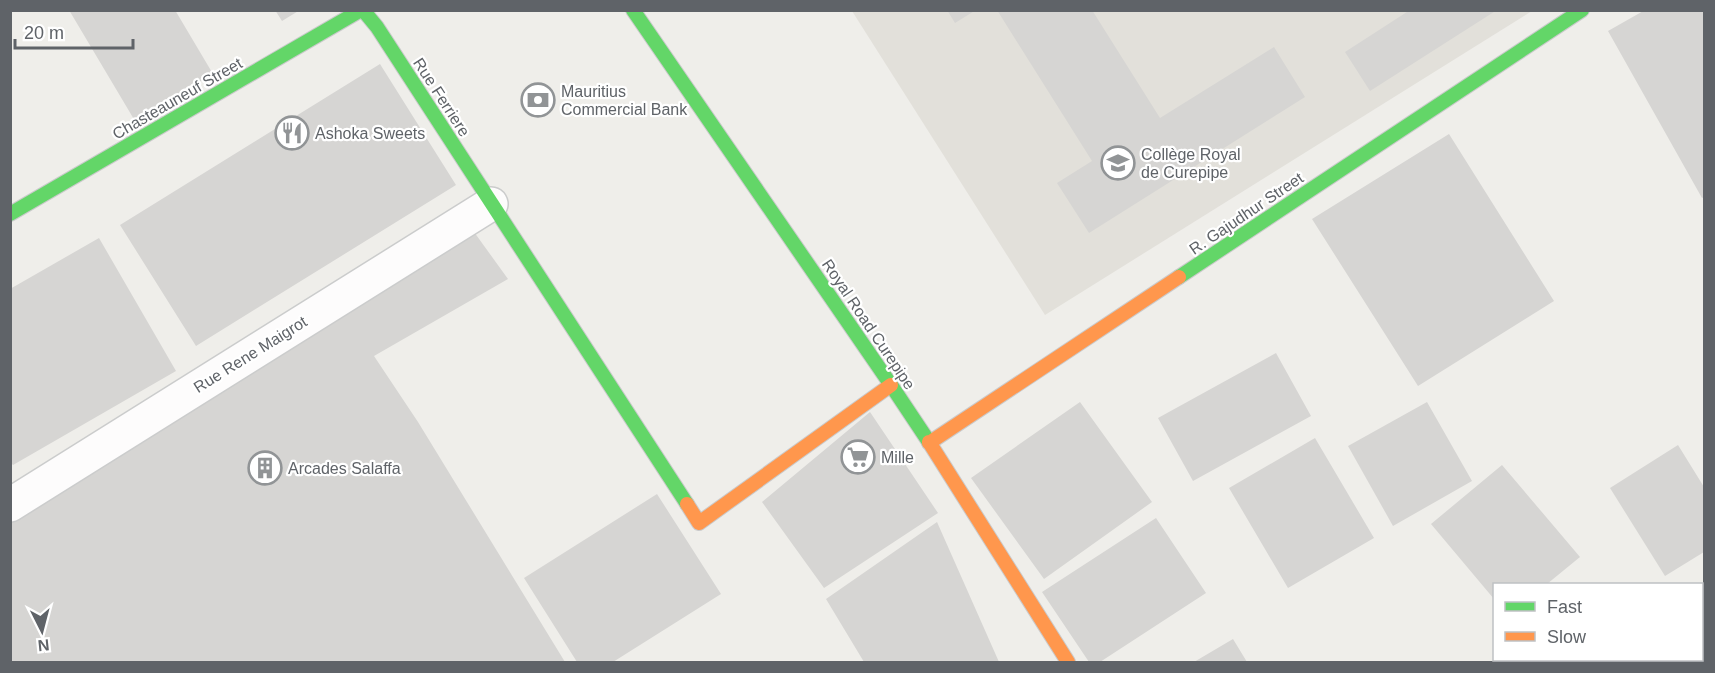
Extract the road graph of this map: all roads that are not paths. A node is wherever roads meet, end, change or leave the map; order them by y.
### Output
1 (362, 10) edge
2 (633, 10) edge
3 (1582, 10) edge
4 (490, 204) junction
5 (10, 214) edge
6 (891, 385) junction
7 (929, 443) junction
8 (10, 505) edge
9 (1068, 663) edge

1 - 4 street, Rue Ferriere
1 - 5 street, Chasteauneuf Street
2 - 6 street, Royal Road Curepipe
3 - 7 street, R. Gajudhur Street
4 - 6 street, Rue Ferriere
4 - 8 street, Rue Rene Maigrot
6 - 7 street, Royal Road Curepipe
7 - 9 street, Royal Road Curepipe

